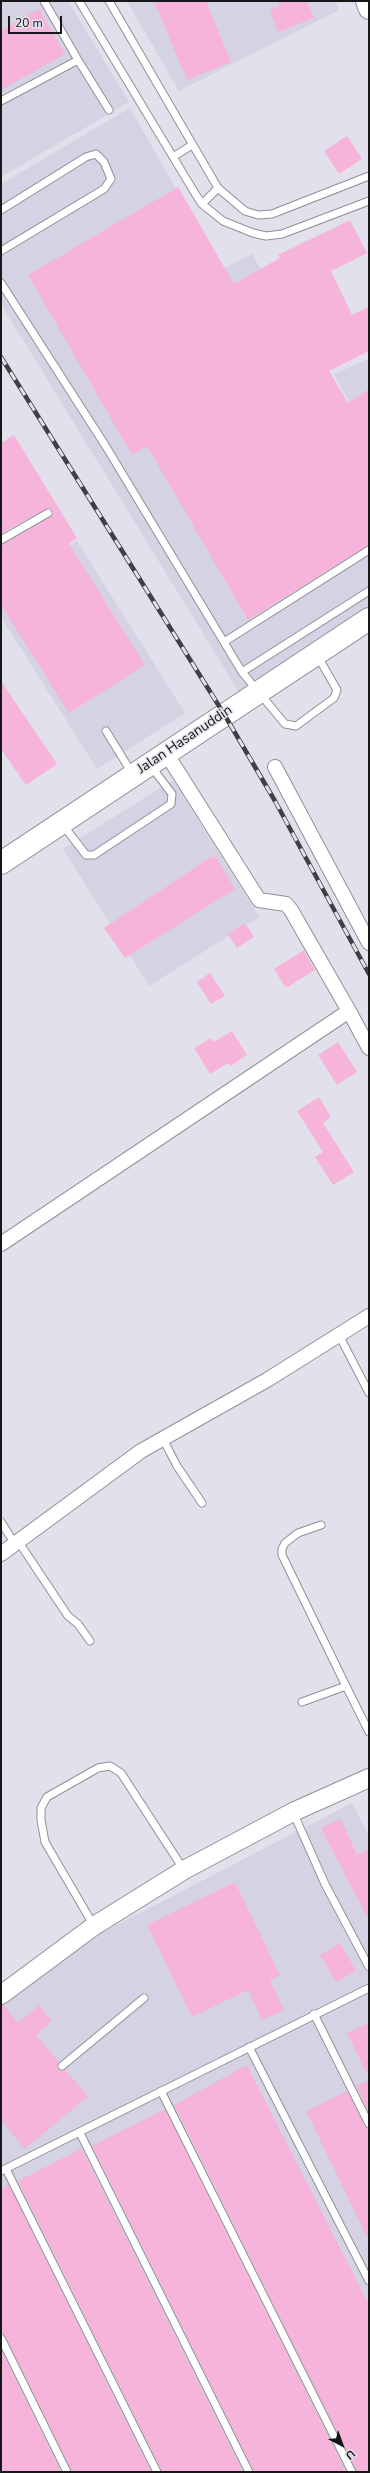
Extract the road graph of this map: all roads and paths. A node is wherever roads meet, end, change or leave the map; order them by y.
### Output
1 (44, 1) edge
2 (79, 1) edge
3 (109, 1) edge
4 (366, 1) edge
5 (369, 9) edge
6 (78, 60) junction
7 (1, 101) edge
8 (109, 110) dead end
9 (192, 145) junction
10 (173, 157) junction
11 (369, 176) edge
12 (218, 188) junction
13 (369, 201) edge
14 (202, 204) junction
15 (1, 210) edge
16 (1, 251) edge
17 (1, 283) edge
18 (48, 512) dead end
19 (1, 540) edge
20 (369, 550) edge
21 (369, 591) edge
22 (369, 619) edge
23 (224, 642) junction
24 (316, 653) junction
25 (242, 672) junction
26 (257, 692) junction
27 (106, 731) dead end
28 (149, 764) junction
29 (275, 767) dead end
30 (60, 821) junction
31 (1, 863) edge
32 (369, 943) edge
33 (349, 1011) junction
34 (369, 1048) edge
35 (1, 1244) edge
36 (369, 1316) edge
37 (339, 1335) junction
38 (369, 1393) edge
39 (163, 1439) junction
40 (202, 1503) dead end
41 (1, 1522) edge
42 (321, 1525) dead end
43 (16, 1543) junction
44 (1, 1554) edge
45 (90, 1641) dead end
46 (346, 1686) junction
47 (302, 1702) dead end
48 (369, 1732) edge
49 (369, 1778) edge
50 (293, 1812) junction
51 (184, 1870) junction
52 (94, 1926) junction
53 (369, 1967) edge
54 (369, 1988) edge
55 (2, 1991) edge
56 (144, 1998) dead end
57 (314, 2014) junction
58 (249, 2047) junction
59 (62, 2066) dead end
60 (161, 2092) junction
61 (369, 2124) edge
62 (80, 2133) junction
63 (3, 2170) edge
64 (369, 2281) edge
65 (1, 2338) edge
66 (67, 2472) edge
67 (157, 2472) edge
68 (249, 2472) edge
69 (352, 2472) edge

1 - 6 lane
2 - 10 lane
3 - 9 lane
4 - 5 main road
6 - 7 lane
6 - 8 lane
9 - 10 lane
9 - 12 lane
10 - 14 lane
11 - 12 lane
12 - 14 lane
13 - 14 lane
15 - 16 lane
17 - 23 lane
18 - 19 lane
20 - 23 lane
21 - 25 lane
22 - 24 main road, Jalan Hasanuddin
23 - 25 lane
24 - 26 main road, Jalan Hasanuddin
24 - 26 lane
25 - 26 lane
26 - 28 main road, Jalan Hasanuddin
27 - 28 lane
28 - 30 main road, Jalan Hasanuddin
28 - 30 lane
28 - 33 street
29 - 32 street
30 - 31 main road, Jalan Hasanuddin
33 - 34 street
33 - 35 street
36 - 37 street
37 - 38 lane
37 - 39 street
39 - 40 lane
39 - 43 street
41 - 43 lane
42 - 46 lane
43 - 44 street
43 - 45 lane
46 - 47 lane
46 - 48 lane
49 - 50 street
50 - 51 street
50 - 53 lane
51 - 52 street
51 - 52 lane
52 - 55 street
54 - 57 lane
56 - 59 lane
57 - 58 lane
57 - 61 lane
58 - 60 lane
58 - 64 lane
60 - 62 lane
60 - 69 lane
62 - 63 lane
62 - 68 lane
63 - 67 lane
65 - 66 lane

